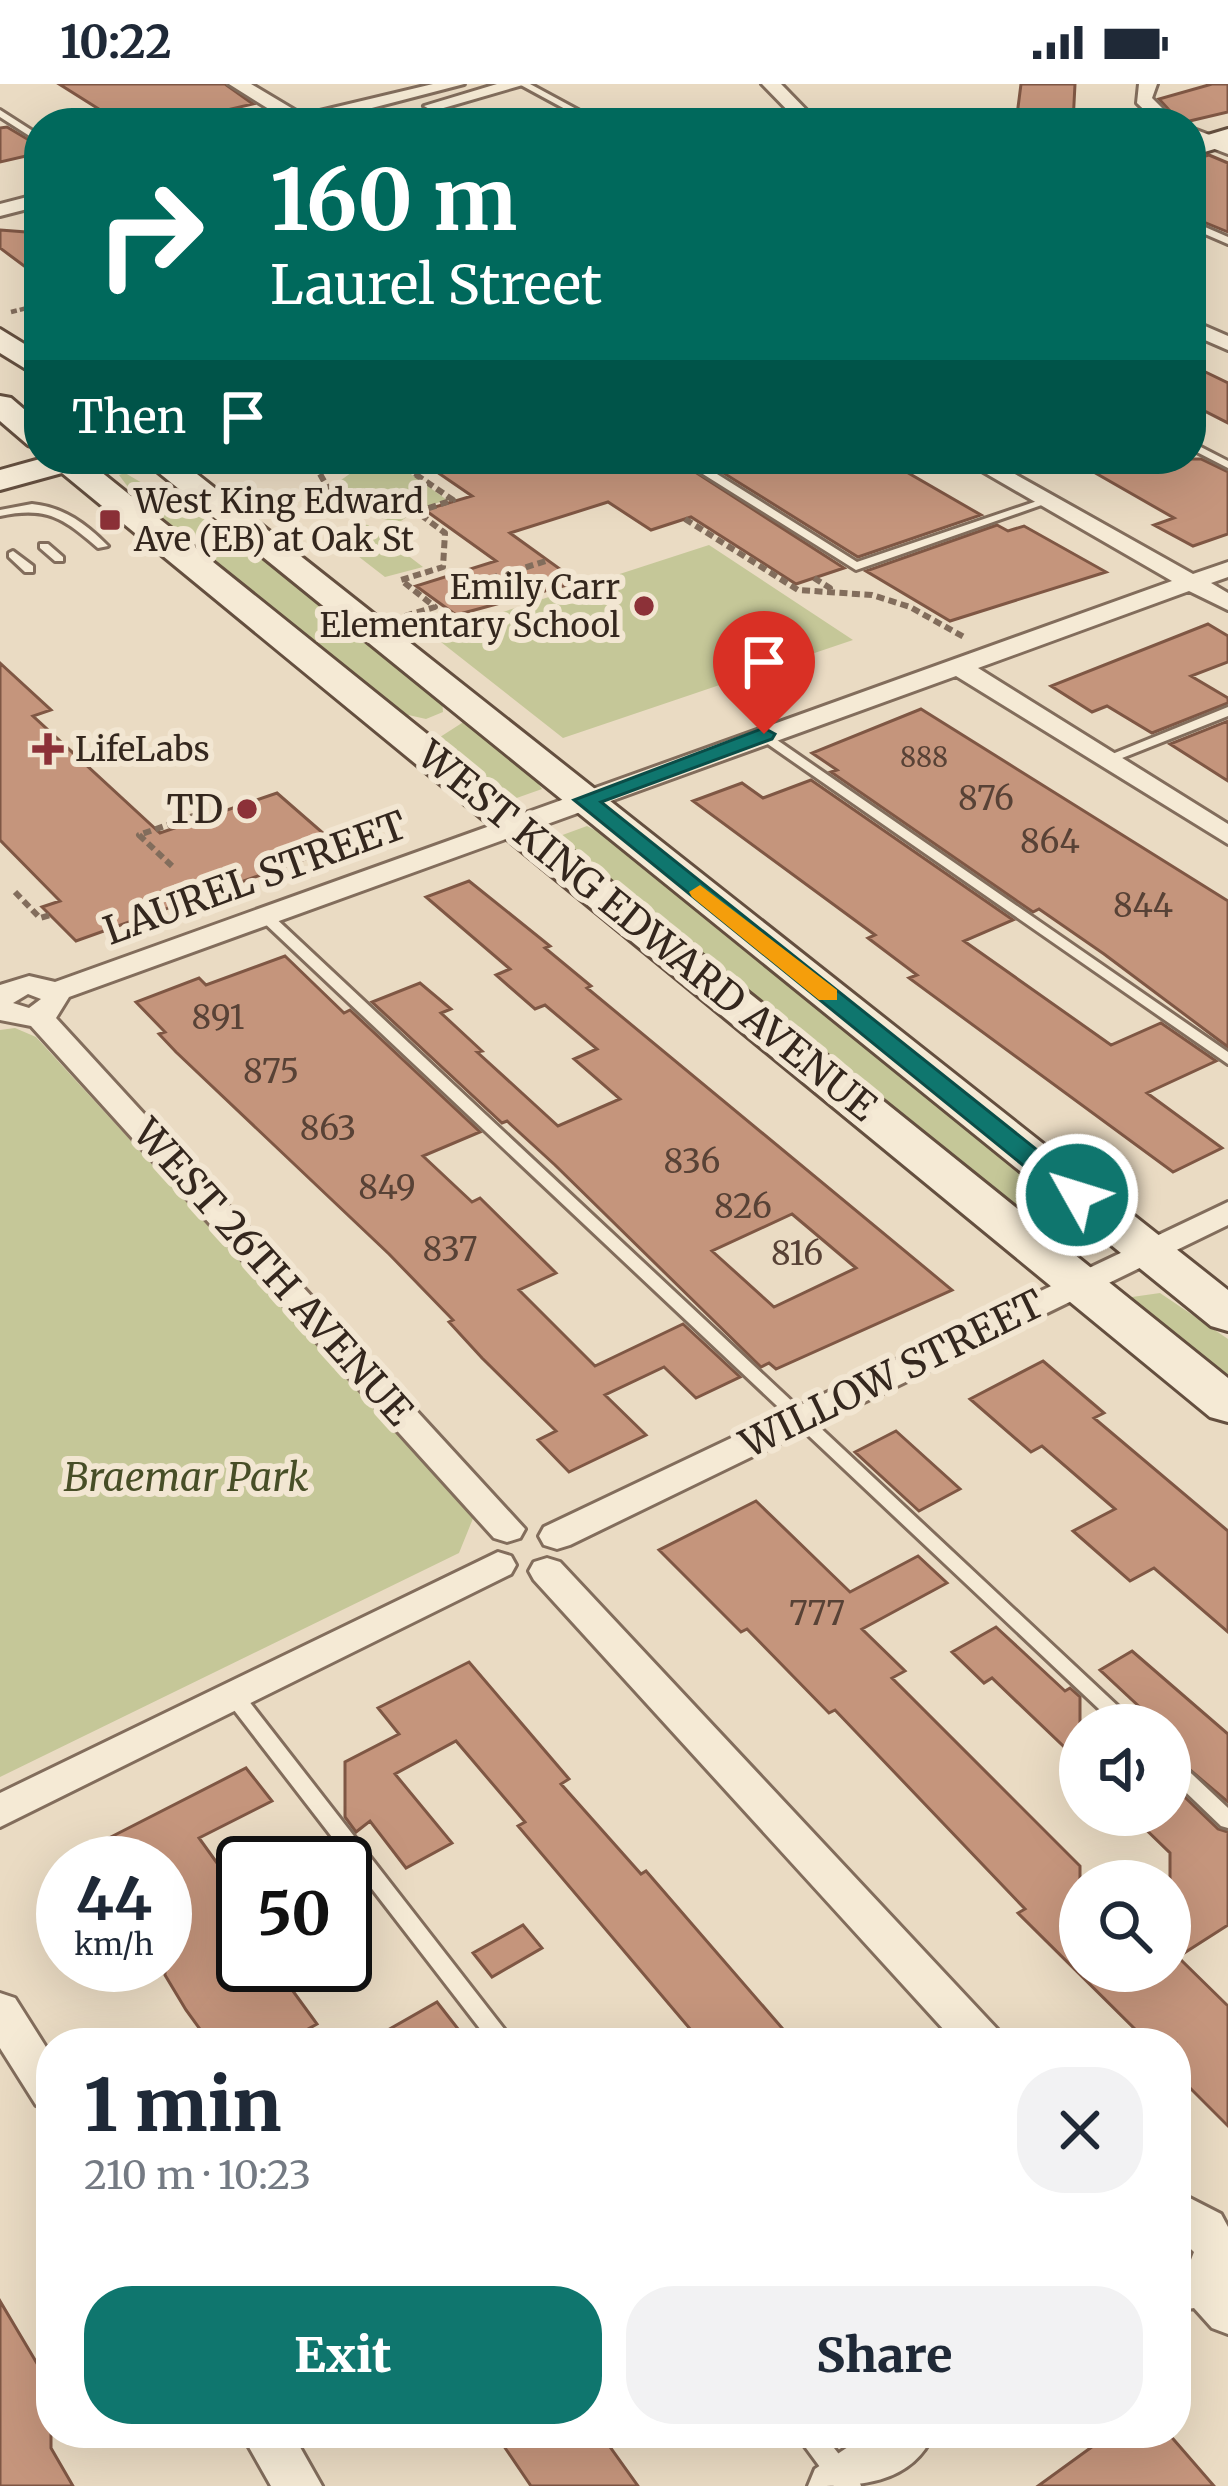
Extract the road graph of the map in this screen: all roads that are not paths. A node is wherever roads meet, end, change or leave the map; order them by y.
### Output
1 (238, 84) edge
2 (455, 84) edge
3 (520, 84) edge
4 (771, 84) edge
5 (276, 108) edge
6 (356, 108) edge
7 (423, 108) edge
8 (568, 108) edge
9 (795, 108) edge
10 (4, 326) edge
11 (24, 349) edge
12 (0, 405) edge
13 (24, 425) edge
14 (48, 474) edge
15 (87, 474) edge
16 (177, 474) edge
17 (709, 474) edge
18 (999, 474) edge
19 (1047, 501) junction
20 (1, 504) edge
21 (22, 527) dead end
22 (44, 546) dead end
23 (102, 546) dead end
24 (14, 556) dead end
25 (59, 559) dead end
26 (29, 568) dead end
27 (1228, 569) edge
28 (1191, 583) junction
29 (1228, 603) edge
30 (958, 666) junction
31 (472, 706) junction
32 (1228, 710) edge
33 (764, 734) junction
34 (409, 736) junction
35 (1107, 758) junction
36 (585, 800) junction
37 (518, 825) junction
38 (1228, 836) edge
39 (265, 916) junction
40 (3, 999) edge
41 (46, 1004) junction
42 (1228, 1059) edge
43 (1228, 1212) edge
44 (1146, 1251) junction
45 (1079, 1283) junction
46 (1228, 1315) edge
47 (1228, 1405) edge
48 (803, 1417) junction
49 (503, 1547) junction
50 (552, 1554) junction
51 (234, 1696) junction
52 (1106, 1704) edge
53 (1191, 1785) edge
54 (0, 1811) edge
55 (1228, 1820) edge
56 (0, 2011) edge
57 (492, 2028) edge
58 (970, 2028) edge
59 (36, 2068) edge
60 (1203, 2217) edge
61 (1202, 2296) edge
62 (274, 2448) edge
63 (817, 2448) edge
64 (890, 2448) edge
65 (841, 2484) edge
66 (298, 2486) edge

1 - 5 street
2 - 6 street
3 - 7 street
3 - 8 lane
4 - 9 street
10 - 11 main road
12 - 13 main road
14 - 20 main road
15 - 34 main road, WEST KING EDWARD AVENUE
16 - 31 main road, WEST KING EDWARD AVENUE
17 - 19 lane
18 - 19 street
19 - 28 street
20 - 21 lane
20 - 23 lane
22 - 25 lane
24 - 26 lane
27 - 28 street, LAUREL STREET
28 - 29 street
28 - 30 street, LAUREL STREET
30 - 33 street, LAUREL STREET
30 - 35 street
31 - 34 main road
31 - 36 main road, WEST KING EDWARD AVENUE
32 - 35 lane
33 - 36 street, LAUREL STREET
33 - 42 lane
34 - 37 main road, WEST KING EDWARD AVENUE
35 - 38 street
36 - 37 street, LAUREL STREET
36 - 44 main road, WEST KING EDWARD AVENUE
37 - 39 street, LAUREL STREET
37 - 45 main road, WEST KING EDWARD AVENUE
39 - 41 street, LAUREL STREET
39 - 48 lane
40 - 41 street
41 - 49 street, WEST 26TH AVENUE
43 - 44 street, WILLOW STREET
44 - 45 street, WILLOW STREET
44 - 46 main road, WEST KING EDWARD AVENUE
45 - 47 main road, WEST KING EDWARD AVENUE
45 - 48 street, WILLOW STREET
48 - 50 street, WILLOW STREET
48 - 52 lane
49 - 50 street
49 - 51 street
50 - 58 street
51 - 54 street
51 - 57 lane
53 - 55 lane
56 - 59 street
60 - 61 street
62 - 66 street
63 - 65 lane
64 - 65 street

